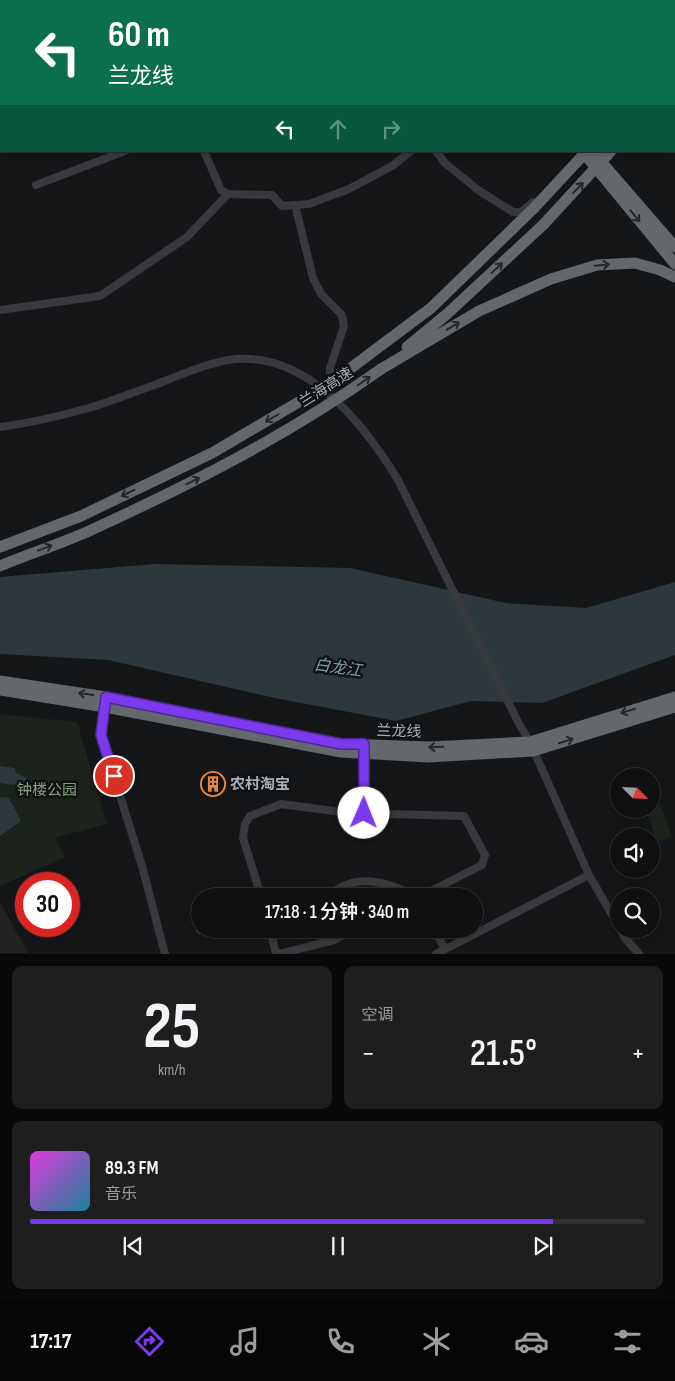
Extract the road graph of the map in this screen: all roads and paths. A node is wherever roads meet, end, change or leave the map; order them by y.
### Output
1 (122, 152) edge
2 (204, 152) edge
3 (410, 152) edge
4 (437, 152) edge
5 (583, 152) edge
6 (586, 152) edge
7 (593, 152) edge
8 (610, 152) edge
9 (36, 185) dead end
10 (545, 192) dead end
11 (228, 194) junction
12 (295, 205) junction
13 (675, 247) edge
14 (675, 264) edge
15 (675, 277) edge
16 (0, 310) edge
17 (381, 369) junction
18 (329, 394) junction
19 (0, 427) edge
20 (0, 547) edge
21 (0, 566) edge
22 (0, 681) edge
23 (0, 690) edge
24 (675, 697) edge
25 (105, 702) junction
26 (675, 707) edge
27 (532, 747) junction
28 (364, 749) junction
29 (364, 813) junction
30 (588, 875) junction
31 (259, 888) edge
32 (340, 888) edge
33 (397, 888) edge
34 (437, 888) edge
35 (610, 913) edge
36 (273, 938) edge
37 (338, 938) edge
38 (439, 938) edge
39 (625, 938) edge
40 (445, 949) junction
41 (165, 954) edge
42 (278, 954) edge
43 (436, 954) edge
44 (639, 954) edge

1 - 9 street
2 - 11 street
3 - 12 street
4 - 10 street
5 -> 14 highway
6 -> 20 highway, 兰海高速, bridge
7 - 13 highway
17 -> 8 highway, 兰海高速, bridge
11 - 12 street
11 - 16 street
12 - 18 street
17 -> 15 highway
21 -> 17 highway, 兰海高速, bridge
18 - 19 street
18 - 27 street
25 -> 22 highway, 兰龙线
23 - 25 highway, 兰龙线
24 -> 27 highway, 兰龙线
25 - 28 highway, 兰龙线
25 - 41 street
27 -> 26 highway, 兰龙线
27 - 28 highway, 兰龙线
27 - 30 street
28 - 29 street
29 - 31 street
29 - 34 street
30 - 35 street
30 - 40 street
32 - 33 street
36 - 42 street
37 - 42 street
38 - 40 street
39 - 44 street
40 - 43 street

